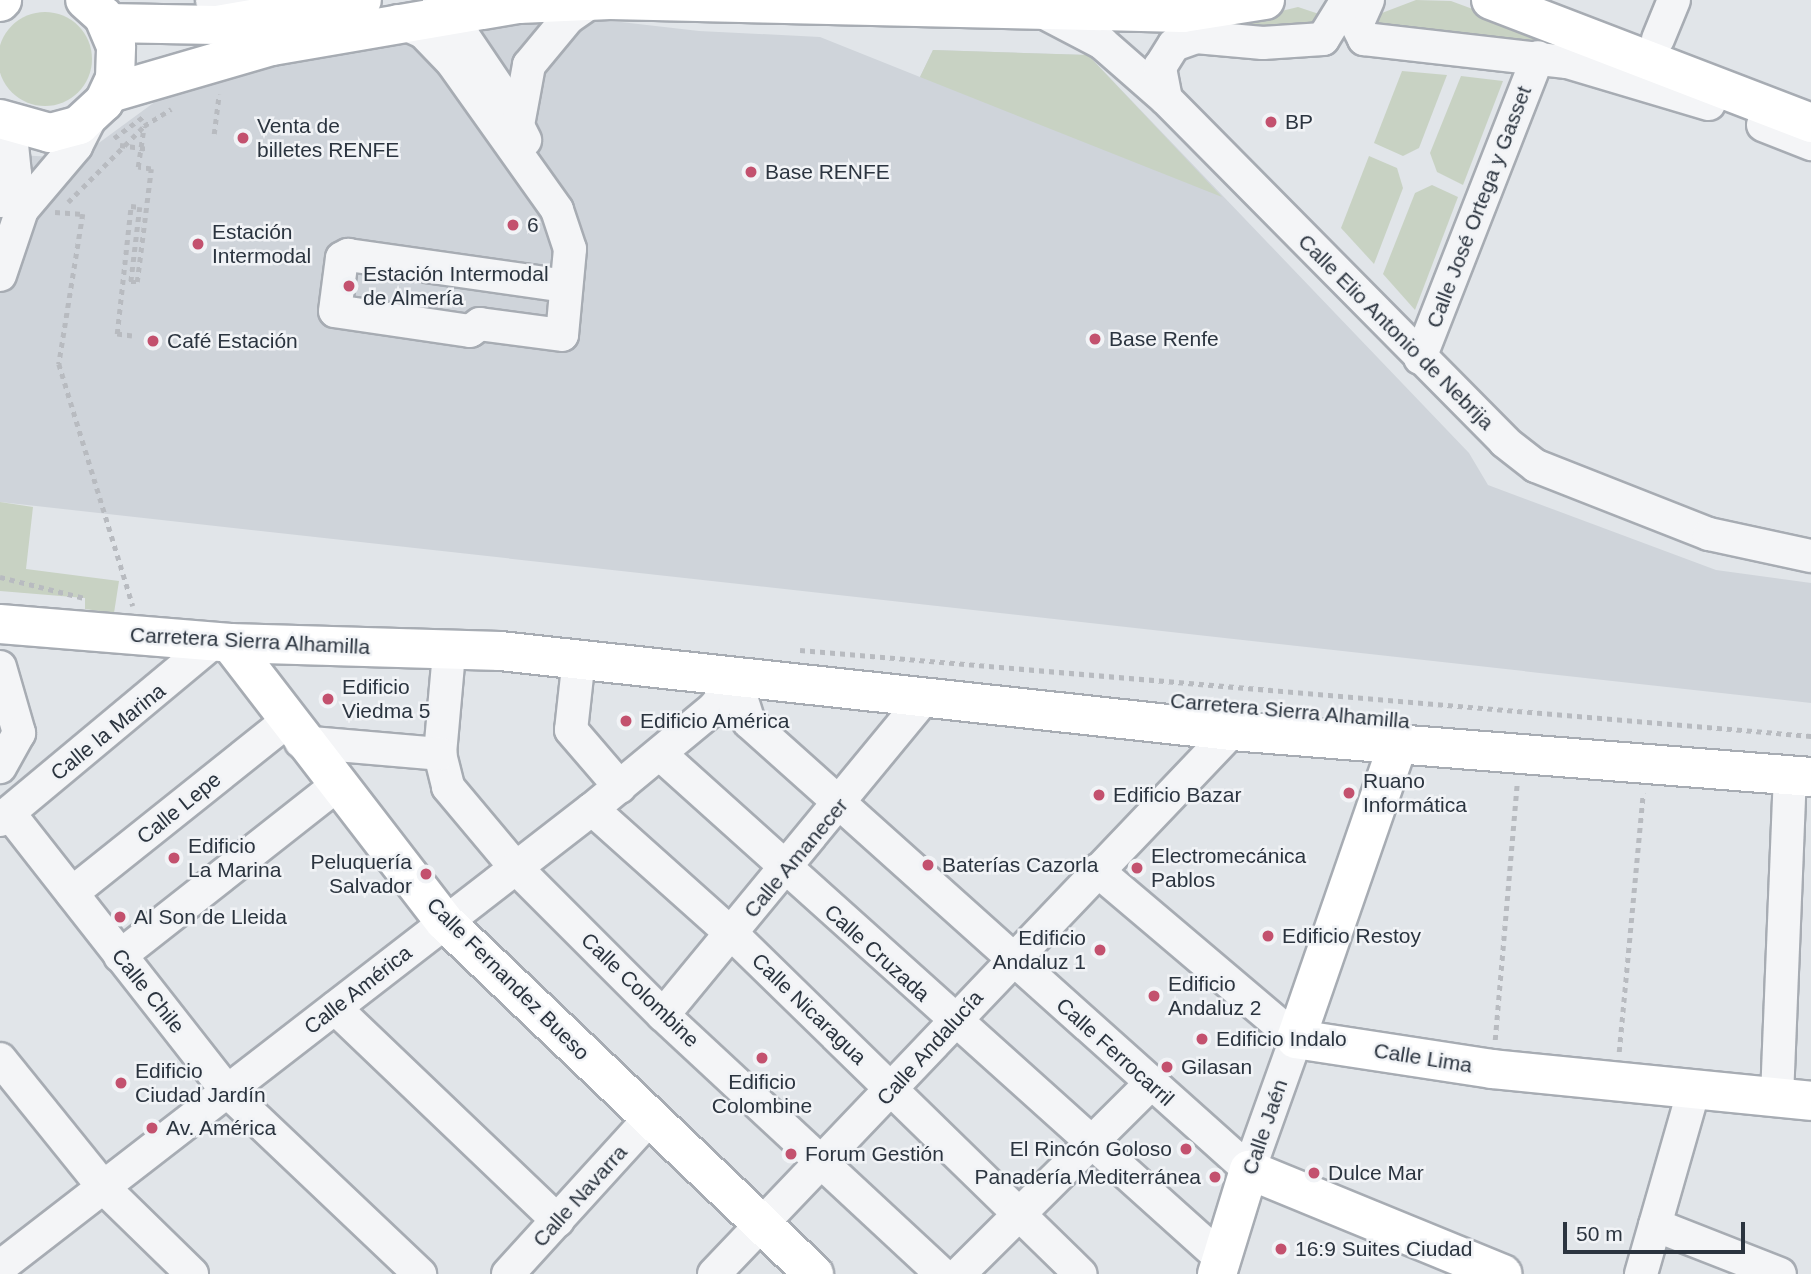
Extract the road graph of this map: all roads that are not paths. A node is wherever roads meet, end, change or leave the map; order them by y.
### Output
1 (212, 0) edge
2 (1265, 0) edge
3 (1347, 0) edge
4 (1368, 0) edge
5 (1491, 0) edge
6 (1562, 0) edge
7 (1674, 0) edge
8 (357, 1) edge
9 (592, 1) edge
10 (91, 6) edge
11 (444, 6) edge
12 (1038, 10) junction
13 (273, 16) junction
14 (398, 21) junction
15 (1193, 25) junction
16 (1658, 39) junction
17 (1538, 57) junction
18 (1811, 98) edge
19 (1166, 99) junction
20 (101, 120) junction
21 (5, 122) edge
22 (1811, 122) edge
23 (518, 127) junction
24 (1811, 144) edge
25 (1, 190) edge
26 (546, 193) junction
27 (3, 257) edge
28 (565, 286) junction
29 (1420, 358) junction
30 (1811, 556) edge
31 (0, 624) edge
32 (222, 642) junction
33 (500, 651) junction
34 (449, 653) junction
35 (0, 667) edge
36 (883, 671) junction
37 (577, 676) dead end
38 (1043, 687) junction
39 (725, 695) junction
40 (925, 698) junction
41 (1216, 729) junction
42 (293, 732) junction
43 (1537, 733) junction
44 (1398, 744) junction
45 (440, 754) junction
46 (660, 754) junction
47 (0, 767) edge
48 (1804, 770) edge
49 (335, 787) junction
50 (620, 787) junction
51 (841, 806) junction
52 (592, 809) junction
53 (5, 816) edge
54 (516, 868) junction
55 (785, 870) junction
56 (1097, 870) junction
57 (72, 893) junction
58 (445, 922) junction
59 (732, 934) junction
60 (120, 956) junction
61 (1011, 958) junction
62 (335, 1008) junction
63 (663, 1015) junction
64 (953, 1022) junction
65 (1296, 1039) junction
66 (0, 1059) edge
67 (1150, 1084) junction
68 (892, 1089) junction
69 (1694, 1089) junction
70 (229, 1091) junction
71 (1794, 1099) edge
72 (651, 1117) junction
73 (1091, 1142) junction
74 (825, 1162) junction
75 (1249, 1170) junction
76 (104, 1188) junction
77 (1018, 1216) junction
78 (558, 1222) junction
79 (762, 1225) junction
80 (1655, 1225) junction
81 (5, 1254) edge
82 (1219, 1267) edge
83 (192, 1274) edge
84 (420, 1274) edge
85 (508, 1274) edge
86 (714, 1274) edge
87 (814, 1274) edge
88 (942, 1274) edge
89 (959, 1274) edge
90 (1080, 1274) edge
91 (1502, 1274) edge
92 (1641, 1274) edge
93 (1780, 1274) edge

1 - 13 street
2 - 15 main road
3 - 15 street
4 - 17 street
5 - 22 main road
6 - 16 main road
7 - 16 street
8 - 13 main road
9 - 11 main road
9 - 12 main road
9 - 23 street
10 - 13 main road
10 - 20 main road
11 - 14 main road
11 - 23 street
12 - 15 main road
12 - 19 street, Calle Elio Antonio de Nebrija
14 - 20 main road
14 - 26 street
15 - 19 street
16 - 18 main road
17 - 24 street
17 - 29 street, Calle José Ortega y Gasset
19 - 29 street, Calle Elio Antonio de Nebrija
20 - 21 main road
20 - 27 street
21 - 25 street
23 - 26 street
26 - 28 street
28 - 28 street
29 - 30 street, Calle Elio Antonio de Nebrija
31 - 32 main road, Carretera Sierra Alhamilla
32 - 34 main road, Carretera Sierra Alhamilla
32 - 42 main road, Calle Fernandez Bueso
32 - 53 street, Calle la Marina
33 - 34 main road, Carretera Sierra Alhamilla
33 - 36 main road, Carretera Sierra Alhamilla
33 - 39 main road, Carretera Sierra Alhamilla
34 - 45 street, Calle Colombine
35 - 47 street
36 - 38 main road, Carretera Sierra Alhamilla
36 - 39 main road, Carretera Sierra Alhamilla
37 - 50 street
38 - 41 main road, Carretera Sierra Alhamilla
38 - 43 main road, Carretera Sierra Alhamilla
39 - 40 main road, Carretera Sierra Alhamilla
39 - 46 street, Calle América
39 - 51 street, Calle Ferrocarril
40 - 41 main road, Carretera Sierra Alhamilla
40 - 51 street, Calle Amanecer
41 - 44 main road, Carretera Sierra Alhamilla
41 - 56 street, Calle Andalucía
42 - 45 street
42 - 49 main road, Calle Fernandez Bueso
42 - 57 street, Calle Lepe
43 - 44 main road, Carretera Sierra Alhamilla
43 - 48 main road, Carretera Sierra Alhamilla
44 - 48 main road, Carretera Sierra Alhamilla
44 - 65 main road, Calle Jaén
45 - 54 street, Calle Colombine
46 - 50 street, Calle América
46 - 55 street, Calle Cruzada
48 - 71 street
49 - 58 main road, Calle Fernandez Bueso
49 - 60 street
50 - 52 street, Calle América
51 - 55 street, Calle Amanecer
51 - 61 street, Calle Ferrocarril
52 - 54 street, Calle América
52 - 59 street, Calle Nicaragua
53 - 57 street, Calle Chile
54 - 58 street, Calle América
54 - 63 street, Calle Colombine
55 - 59 street, Calle Amanecer
55 - 64 street, Calle Cruzada
56 - 61 street, Calle Andalucía
56 - 65 street
57 - 60 street, Calle Chile
58 - 62 street, Calle América
58 - 72 main road, Calle Fernandez Bueso
59 - 63 street, Calle Amanecer
59 - 68 street, Calle Nicaragua
60 - 70 street, Calle Chile
61 - 64 street, Calle Andalucía
61 - 67 street, Calle Ferrocarril
62 - 70 street, Calle América
62 - 78 street
63 - 74 street, Calle Colombine
64 - 68 street, Calle Andalucía
64 - 73 street, Calle Cruzada
65 - 69 main road, Calle Lima
65 - 75 street, Calle Jaén
66 - 76 street
67 - 73 street
67 - 75 street, Calle Ferrocarril
68 - 74 street, Calle Andalucía
68 - 77 street, Calle Nicaragua
69 - 71 main road, Calle Lima
69 - 80 street
70 - 76 street, Calle América
70 - 84 street, Calle Chile
72 - 78 street, Calle Navarra
72 - 79 main road, Calle Fernandez Bueso
73 - 77 street
73 - 82 street, Calle Cruzada
74 - 79 street, Calle Andalucía
74 - 88 street, Calle Colombine
75 - 82 main road, Calle Jaén
75 - 91 main road, Calle Ferrocarril
76 - 81 street, Calle América
76 - 83 street
77 - 89 street
77 - 90 street, Calle Nicaragua
78 - 85 street, Calle Navarra
79 - 86 street, Calle Andalucía
79 - 87 main road, Calle Fernandez Bueso
80 - 92 street
80 - 93 street

